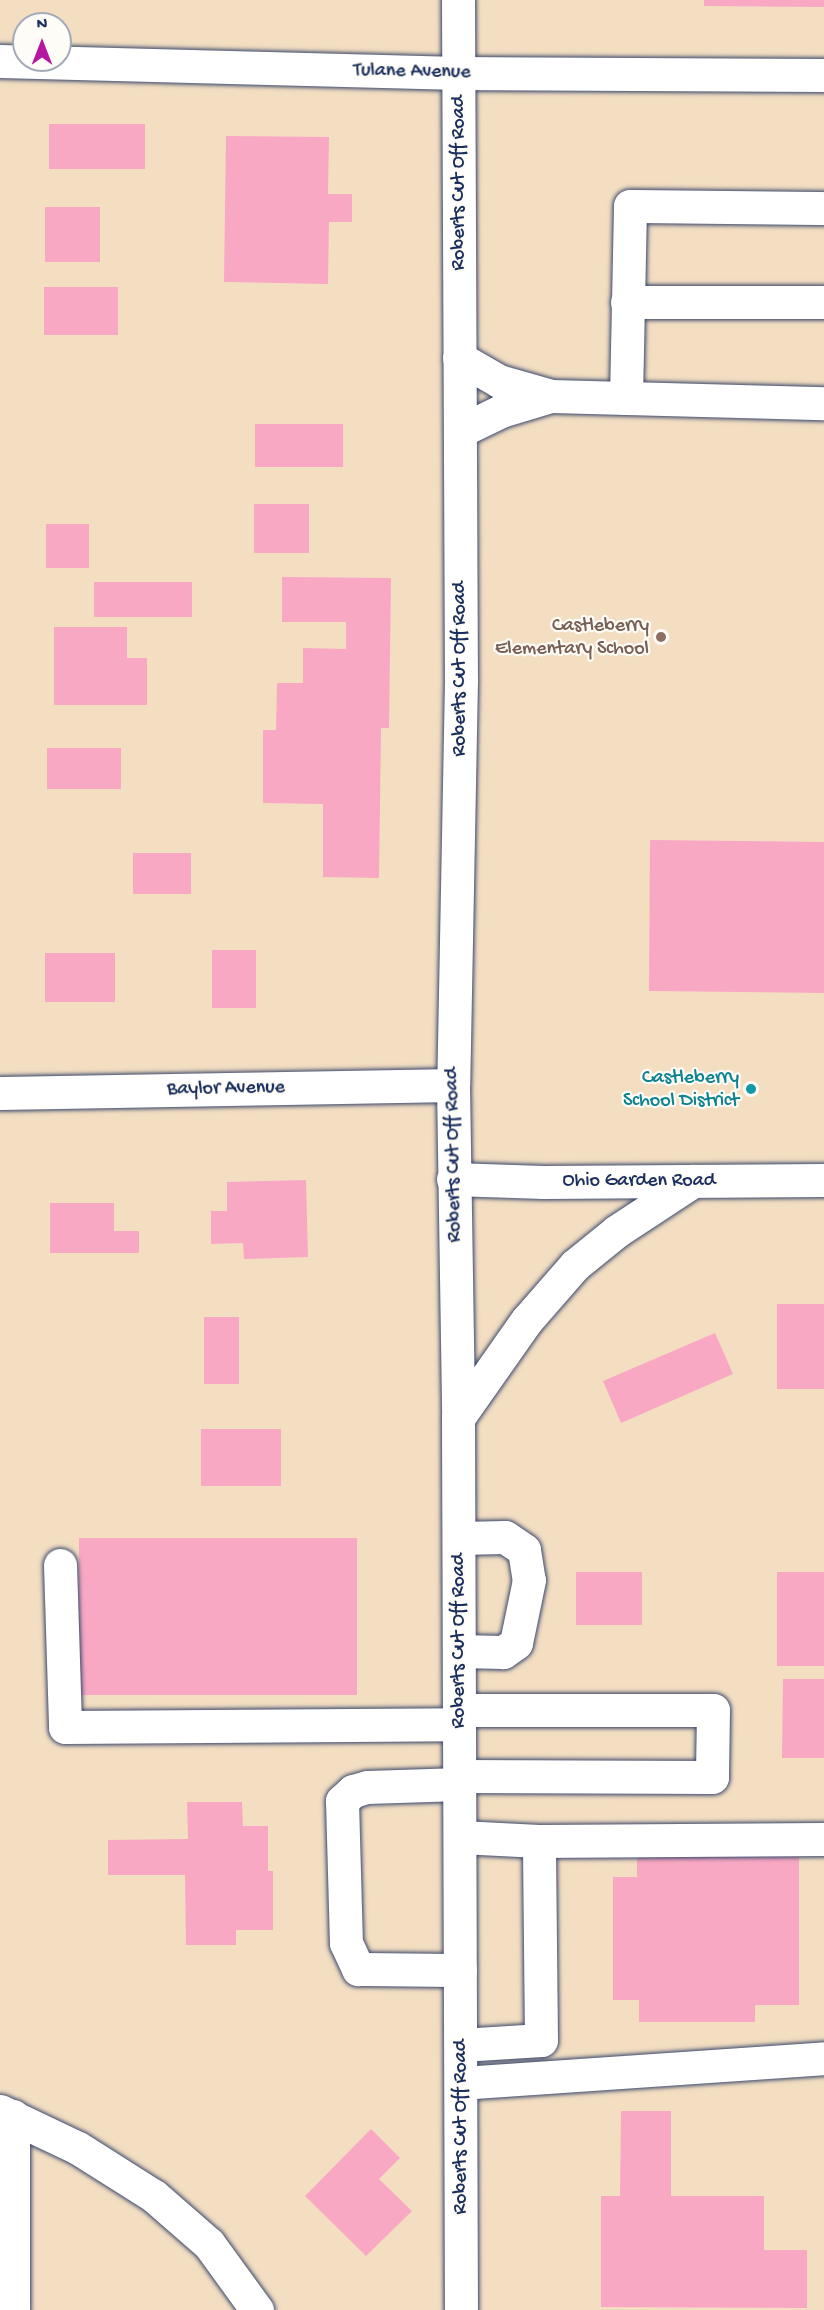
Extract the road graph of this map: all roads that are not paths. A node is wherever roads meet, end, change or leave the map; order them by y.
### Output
1 (458, 0) edge
2 (0, 61) edge
3 (459, 73) junction
4 (824, 75) edge
5 (824, 208) edge
6 (627, 302) junction
7 (824, 302) edge
8 (459, 358) junction
9 (551, 396) junction
10 (626, 398) junction
11 (824, 403) edge
12 (460, 431) junction
13 (453, 1084) junction
14 (0, 1093) edge
15 (453, 1179) junction
16 (693, 1180) junction
17 (824, 1180) edge
18 (458, 1418) junction
19 (459, 1538) junction
20 (60, 1565) dead end
21 (459, 1651) junction
22 (459, 1717) junction
23 (460, 1780) junction
24 (460, 1837) junction
25 (824, 1839) edge
26 (539, 1840) junction
27 (460, 1970) junction
28 (460, 2045) junction
29 (824, 2058) edge
30 (460, 2083) junction
31 (6, 2114) edge
32 (13, 2310) edge
33 (257, 2310) edge
34 (461, 2310) edge

1 - 3 street, Roberts Cut Off Road
2 - 3 street, Tulane Avenue
3 - 4 street, Tulane Avenue
3 - 8 street, Roberts Cut Off Road
5 - 6 street
6 - 7 street
6 - 10 street
8 - 9 street
8 - 12 street, Roberts Cut Off Road
9 - 10 street
9 - 12 street
10 - 11 street
12 - 13 street, Roberts Cut Off Road
13 - 14 street, Baylor Avenue
13 - 15 street, Roberts Cut Off Road
15 - 16 street, Ohio Garden Road
15 - 18 street, Roberts Cut Off Road
16 - 17 street, Ohio Garden Road
16 - 18 street
18 - 19 street, Roberts Cut Off Road
19 - 21 street, Roberts Cut Off Road
19 - 21 street
20 - 22 street
21 - 22 street, Roberts Cut Off Road
22 - 23 street, Roberts Cut Off Road
22 - 23 street
23 - 24 street, Roberts Cut Off Road
23 - 27 street
24 - 26 street
24 - 27 street, Roberts Cut Off Road
25 - 26 street
26 - 28 street
27 - 28 street, Roberts Cut Off Road
28 - 30 street, Roberts Cut Off Road
29 - 30 street
30 - 34 street, Roberts Cut Off Road
31 - 32 street
31 - 33 street

